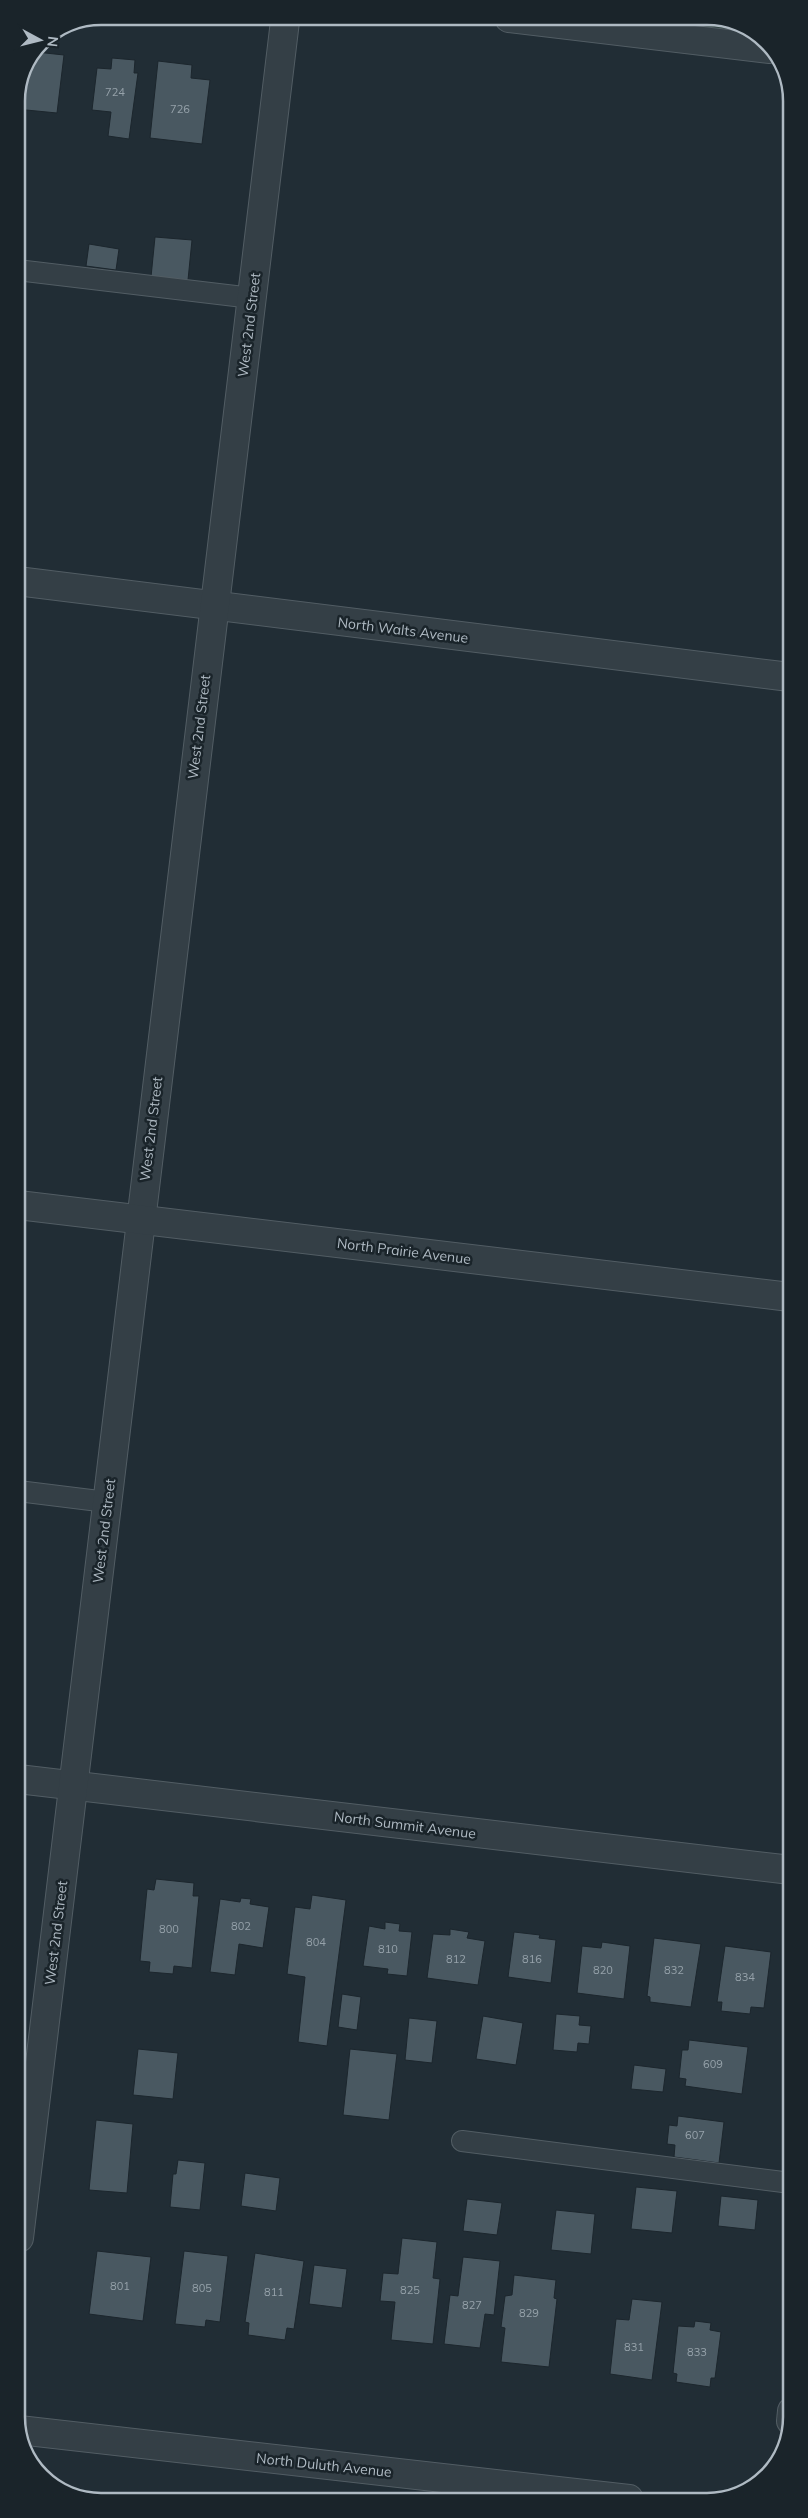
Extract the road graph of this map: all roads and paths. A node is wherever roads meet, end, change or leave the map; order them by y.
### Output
1 (285, 25) edge
2 (568, 25) edge
3 (761, 48) edge
4 (25, 271) edge
5 (252, 298) junction
6 (25, 583) edge
7 (214, 606) junction
8 (783, 676) edge
9 (25, 1206) edge
10 (140, 1219) junction
11 (783, 1296) edge
12 (25, 1492) edge
13 (107, 1502) junction
14 (25, 1780) edge
15 (74, 1786) junction
16 (783, 1869) edge
17 (28, 2091) edge
18 (25, 2140) edge
19 (462, 2141) dead end
20 (783, 2181) edge
21 (27, 2431) edge
22 (576, 2493) edge

1 - 5 street, West 2nd Street
2 - 3 street
4 - 5 lane
5 - 7 street, West 2nd Street
6 - 7 street, North Walts Avenue
7 - 8 street, North Walts Avenue
7 - 10 street, West 2nd Street
9 - 10 street, North Prairie Avenue
10 - 11 street, North Prairie Avenue
10 - 13 street, West 2nd Street
12 - 13 lane
13 - 15 street, West 2nd Street
14 - 15 street, North Summit Avenue
15 - 16 street, North Summit Avenue
15 - 17 street, West 2nd Street
17 - 18 street, West 2nd Street
19 - 20 lane
21 - 22 street, North Duluth Avenue

